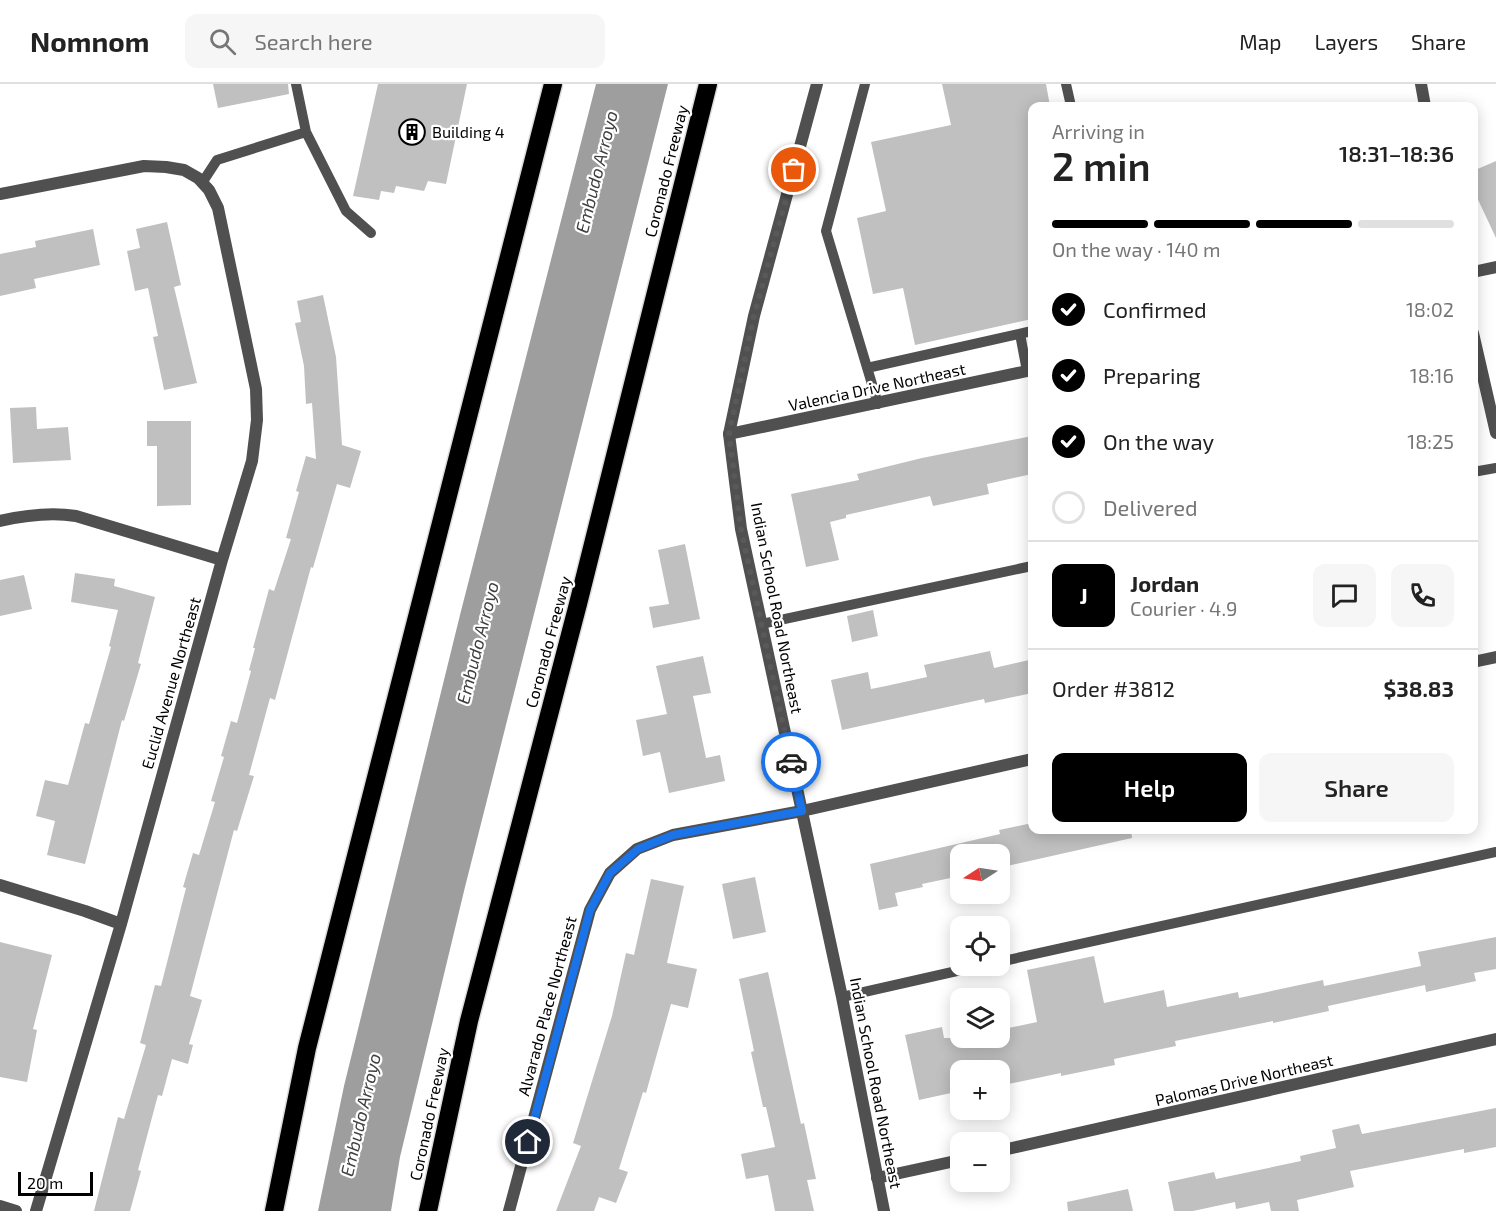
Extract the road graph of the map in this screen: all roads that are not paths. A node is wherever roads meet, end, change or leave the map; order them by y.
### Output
1 (296, 84) edge
2 (553, 84) edge
3 (708, 84) edge
4 (817, 84) edge
5 (865, 84) edge
6 (1065, 84) edge
7 (1421, 84) edge
8 (1070, 102) edge
9 (1424, 102) edge
10 (306, 132) junction
11 (202, 183) junction
12 (0, 194) edge
13 (371, 232) dead end
14 (1496, 267) edge
15 (1478, 271) edge
16 (1028, 332) edge
17 (1020, 334) junction
18 (1478, 355) edge
19 (1028, 364) edge
20 (867, 368) junction
21 (1028, 371) edge
22 (878, 404) junction
23 (1496, 433) edge
24 (729, 434) junction
25 (1496, 468) edge
26 (1478, 471) edge
27 (0, 521) edge
28 (222, 560) junction
29 (1028, 567) edge
30 (762, 624) junction
31 (1496, 657) edge
32 (1478, 661) edge
33 (1028, 760) edge
34 (802, 811) junction
35 (1496, 852) edge
36 (0, 885) edge
37 (120, 924) junction
38 (1010, 960) edge
39 (950, 973) edge
40 (842, 997) junction
41 (1496, 1039) edge
42 (1010, 1149) edge
43 (950, 1162) edge
44 (877, 1178) junction
45 (0, 1206) edge
46 (16, 1211) edge
47 (36, 1211) edge
48 (274, 1211) edge
49 (428, 1211) edge
50 (509, 1211) edge
51 (884, 1211) edge

1 - 10 lane
2 - 48 highway
3 - 49 highway, Coronado Freeway
4 - 24 street, Indian School Road Northeast
5 - 20 lane
6 - 8 lane
7 - 9 street
10 - 11 lane
10 - 13 lane
11 - 12 street, Euclid Avenue Northeast
11 - 28 street, Euclid Avenue Northeast
14 - 15 street
16 - 17 lane
17 - 19 lane
17 - 20 lane
18 - 23 street
20 - 22 lane
21 - 22 street, Valencia Drive Northeast
22 - 24 street, Valencia Drive Northeast
24 - 30 street, Indian School Road Northeast
25 - 26 lane
27 - 28 street
28 - 37 street, Euclid Avenue Northeast
29 - 30 lane
30 - 34 street, Indian School Road Northeast
31 - 32 street
33 - 34 street, Alvarado Place Northeast
34 - 40 street, Indian School Road Northeast
34 - 50 street, Alvarado Place Northeast
35 - 38 lane
36 - 37 street
37 - 47 street, Euclid Avenue Northeast
39 - 40 lane
40 - 44 street, Indian School Road Northeast
41 - 42 street, Palomas Drive Northeast
43 - 44 street
44 - 51 street, Indian School Road Northeast
45 - 46 street

